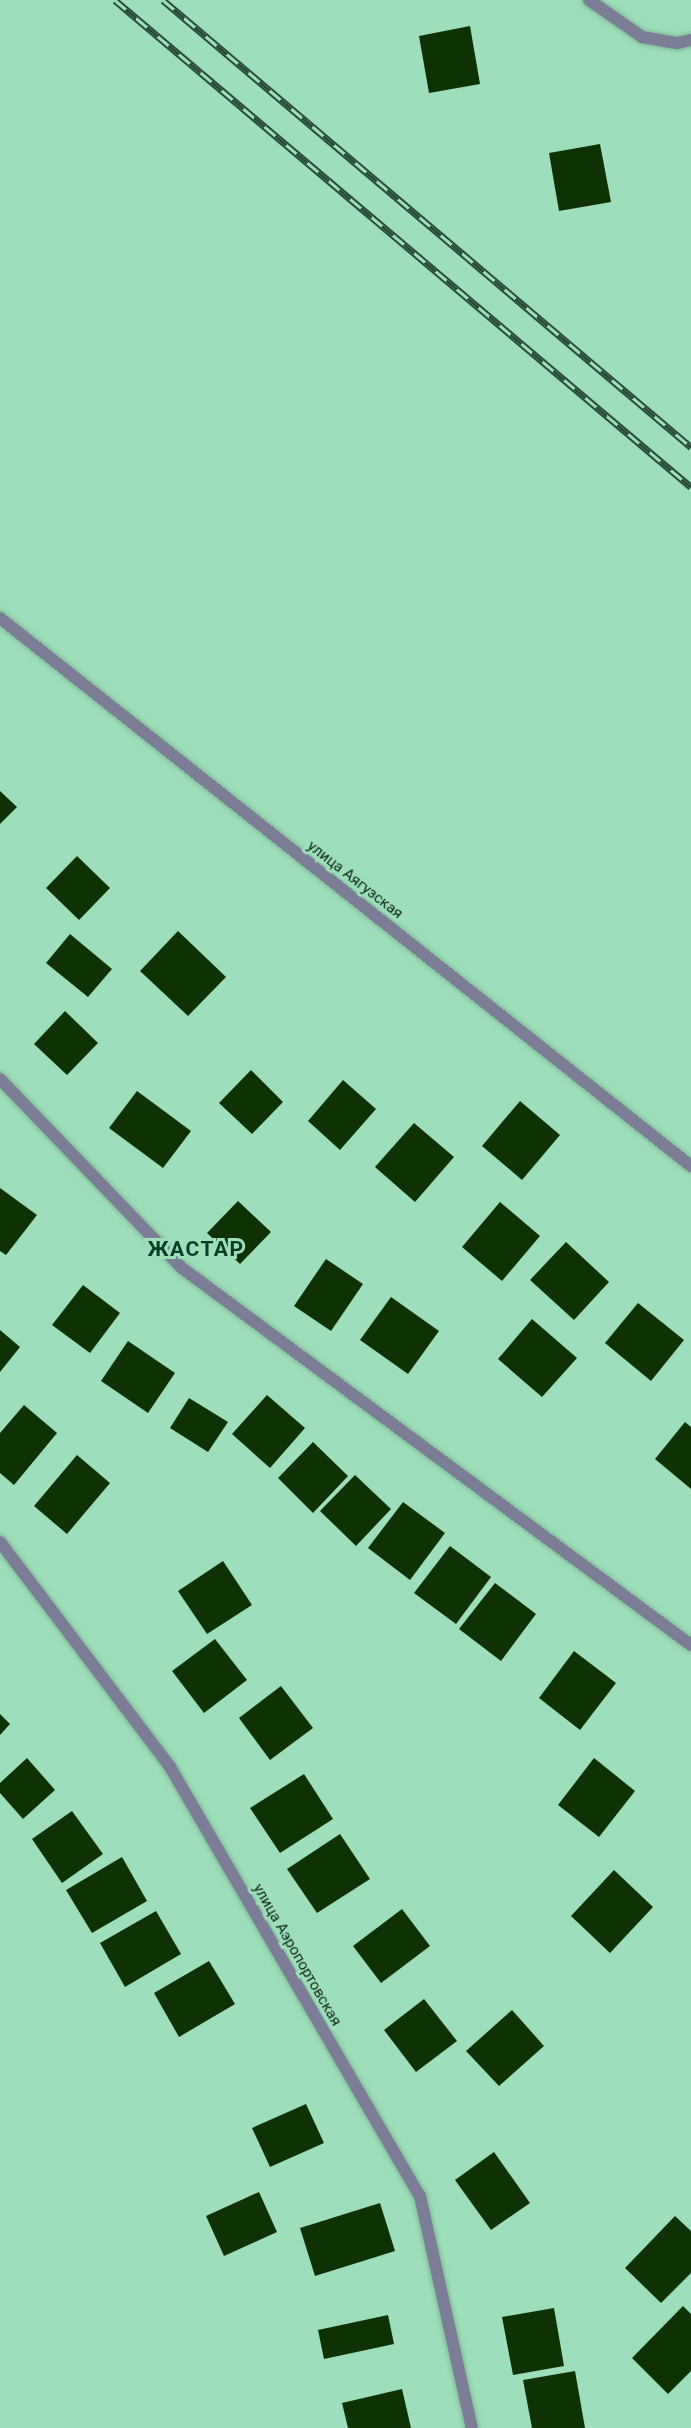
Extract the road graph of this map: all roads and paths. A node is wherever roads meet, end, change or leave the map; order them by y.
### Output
1 (589, 0) edge
2 (691, 40) edge
3 (0, 618) edge
4 (0, 1079) edge
5 (691, 1166) edge
6 (0, 1542) edge
7 (691, 1645) edge
8 (472, 2428) edge

1 - 2 street
3 - 5 street, улица Аягузская
4 - 7 street
6 - 8 street, улица Аэропортовская

